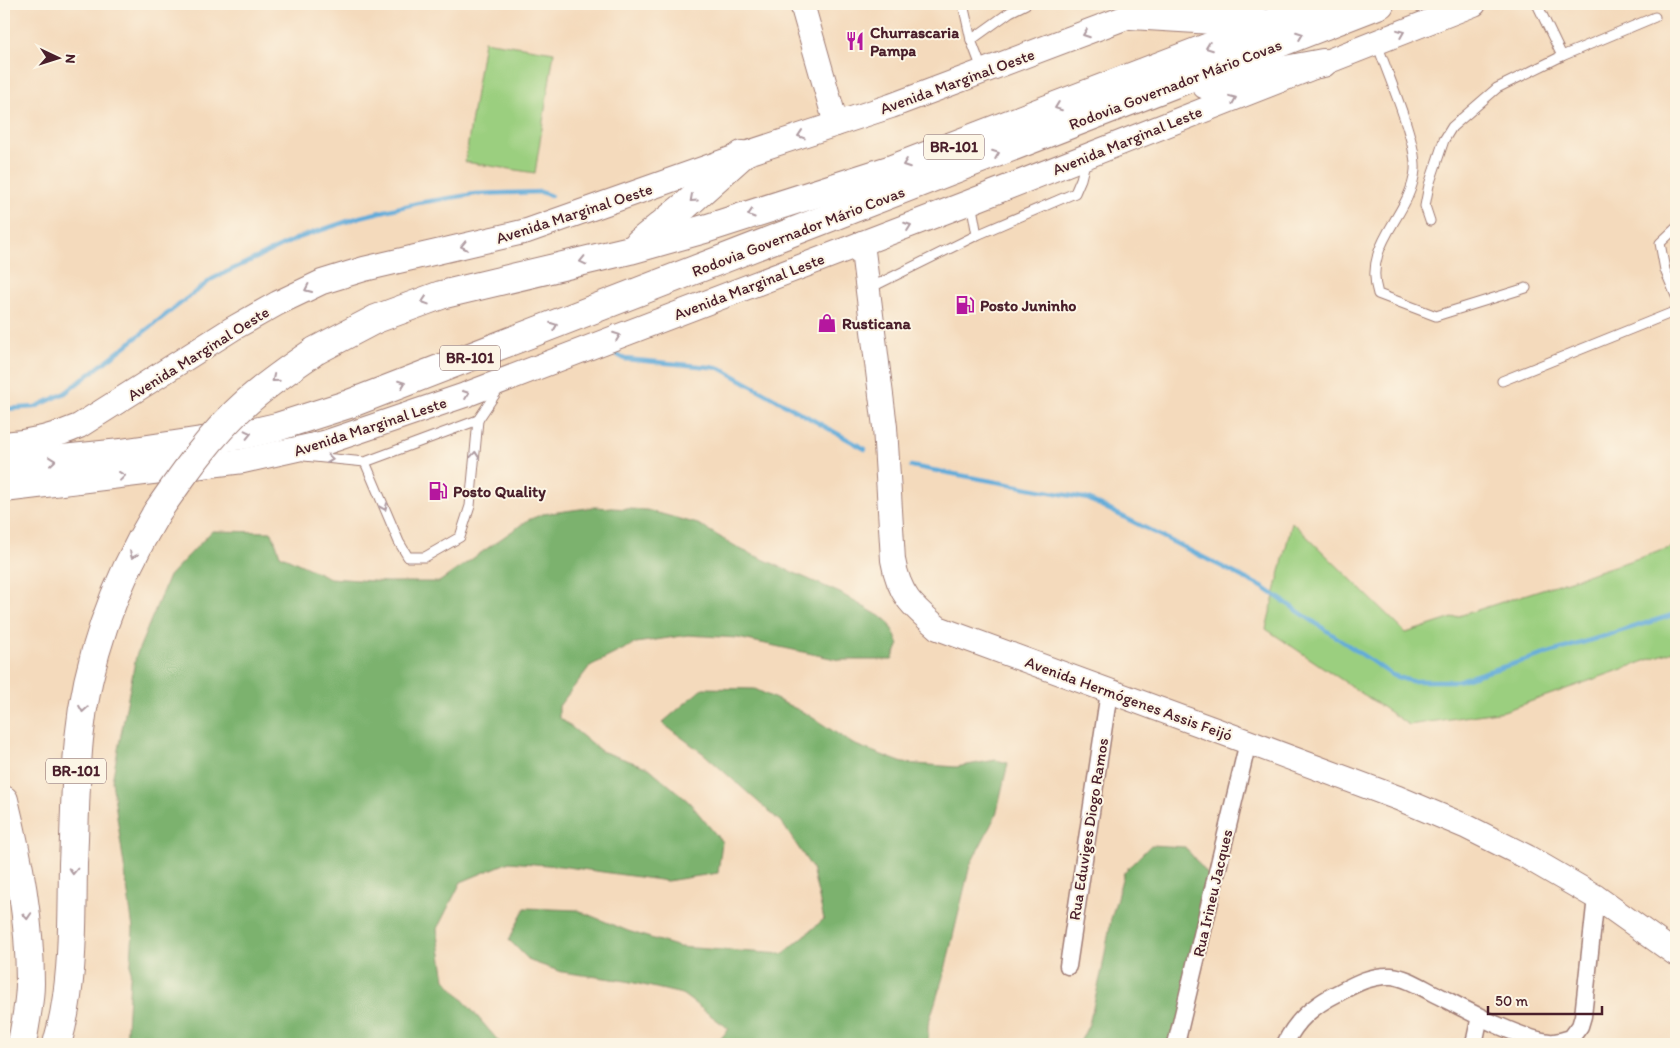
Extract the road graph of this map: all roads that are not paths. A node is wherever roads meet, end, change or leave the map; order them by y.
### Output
1 (802, 4) edge
2 (963, 4) edge
3 (1026, 4) edge
4 (1161, 4) edge
5 (1321, 4) edge
6 (1380, 4) edge
7 (1474, 4) edge
8 (1537, 4) edge
9 (1129, 10) edge
10 (1655, 17) dead end
11 (1271, 23) junction
12 (971, 40) junction
13 (1376, 42) junction
14 (1562, 56) junction
15 (1323, 63) junction
16 (983, 72) junction
17 (1141, 98) junction
18 (836, 124) junction
19 (742, 155) junction
20 (1087, 156) junction
21 (970, 202) junction
22 (1430, 221) dead end
23 (1676, 228) edge
24 (977, 235) junction
25 (862, 243) junction
26 (630, 250) junction
27 (1526, 288) dead end
28 (868, 289) junction
29 (1676, 296) edge
30 (1676, 311) edge
31 (506, 379) junction
32 (1502, 381) dead end
33 (478, 420) junction
34 (4, 444) edge
35 (282, 454) junction
36 (365, 462) junction
37 (4, 465) edge
38 (4, 490) edge
39 (1109, 692) junction
40 (1248, 742) junction
41 (4, 800) edge
42 (1596, 897) junction
43 (1676, 954) edge
44 (1068, 966) dead end
45 (1480, 1016) junction
46 (22, 1044) edge
47 (57, 1044) edge
48 (1176, 1044) edge
49 (1285, 1044) edge
50 (1474, 1044) edge

1 - 18 main road
2 - 12 lane
3 - 12 lane
4 - 9 main road, Avenida Marginal Oeste
5 - 11 highway, Rodovia Governador Mário Covas / BR-101
17 -> 6 highway, Rodovia Governador Mário Covas / BR-101
13 -> 7 main road, Avenida Marginal Leste
8 - 14 lane
9 - 11 highway
9 -> 16 main road, Avenida Marginal Oeste
10 - 14 lane
11 -> 26 highway, Rodovia Governador Mário Covas / BR-101
12 - 16 lane
13 - 15 main road, Avenida Marginal Leste
13 - 27 lane
14 - 22 lane
15 - 17 highway
20 -> 15 main road, Avenida Marginal Leste
16 - 18 main road, Avenida Marginal Oeste
37 -> 17 highway, Rodovia Governador Mário Covas / BR-101
18 -> 19 main road, Avenida Marginal Oeste
19 -> 26 highway
19 -> 34 main road, Avenida Marginal Oeste
20 - 21 main road, Avenida Marginal Leste
20 - 24 lane
21 - 24 lane
25 -> 21 main road, Avenida Marginal Leste
23 - 29 lane
24 - 28 lane
25 - 28 main road, Avenida Hermógenes Assis Feijó
31 -> 25 main road, Avenida Marginal Leste
26 -> 47 highway, Rodovia Governador Mário Covas / BR-101, bridge
28 - 39 main road, Avenida Hermógenes Assis Feijó
30 - 32 lane
31 - 33 lane
35 -> 31 main road, Avenida Marginal Leste
33 - 36 lane
36 -> 33 lane
35 -> 36 lane
38 -> 35 main road, Avenida Marginal Leste
39 - 40 main road, Avenida Hermógenes Assis Feijó
39 - 44 street, Rua Eduviges Diogo Ramos
40 - 42 main road, Avenida Hermógenes Assis Feijó
40 - 48 street, Rua Irineu Jacques
41 -> 46 highway
42 - 43 main road, Avenida Hermógenes Assis Feijó
42 - 45 street
45 - 49 street
45 - 50 street

